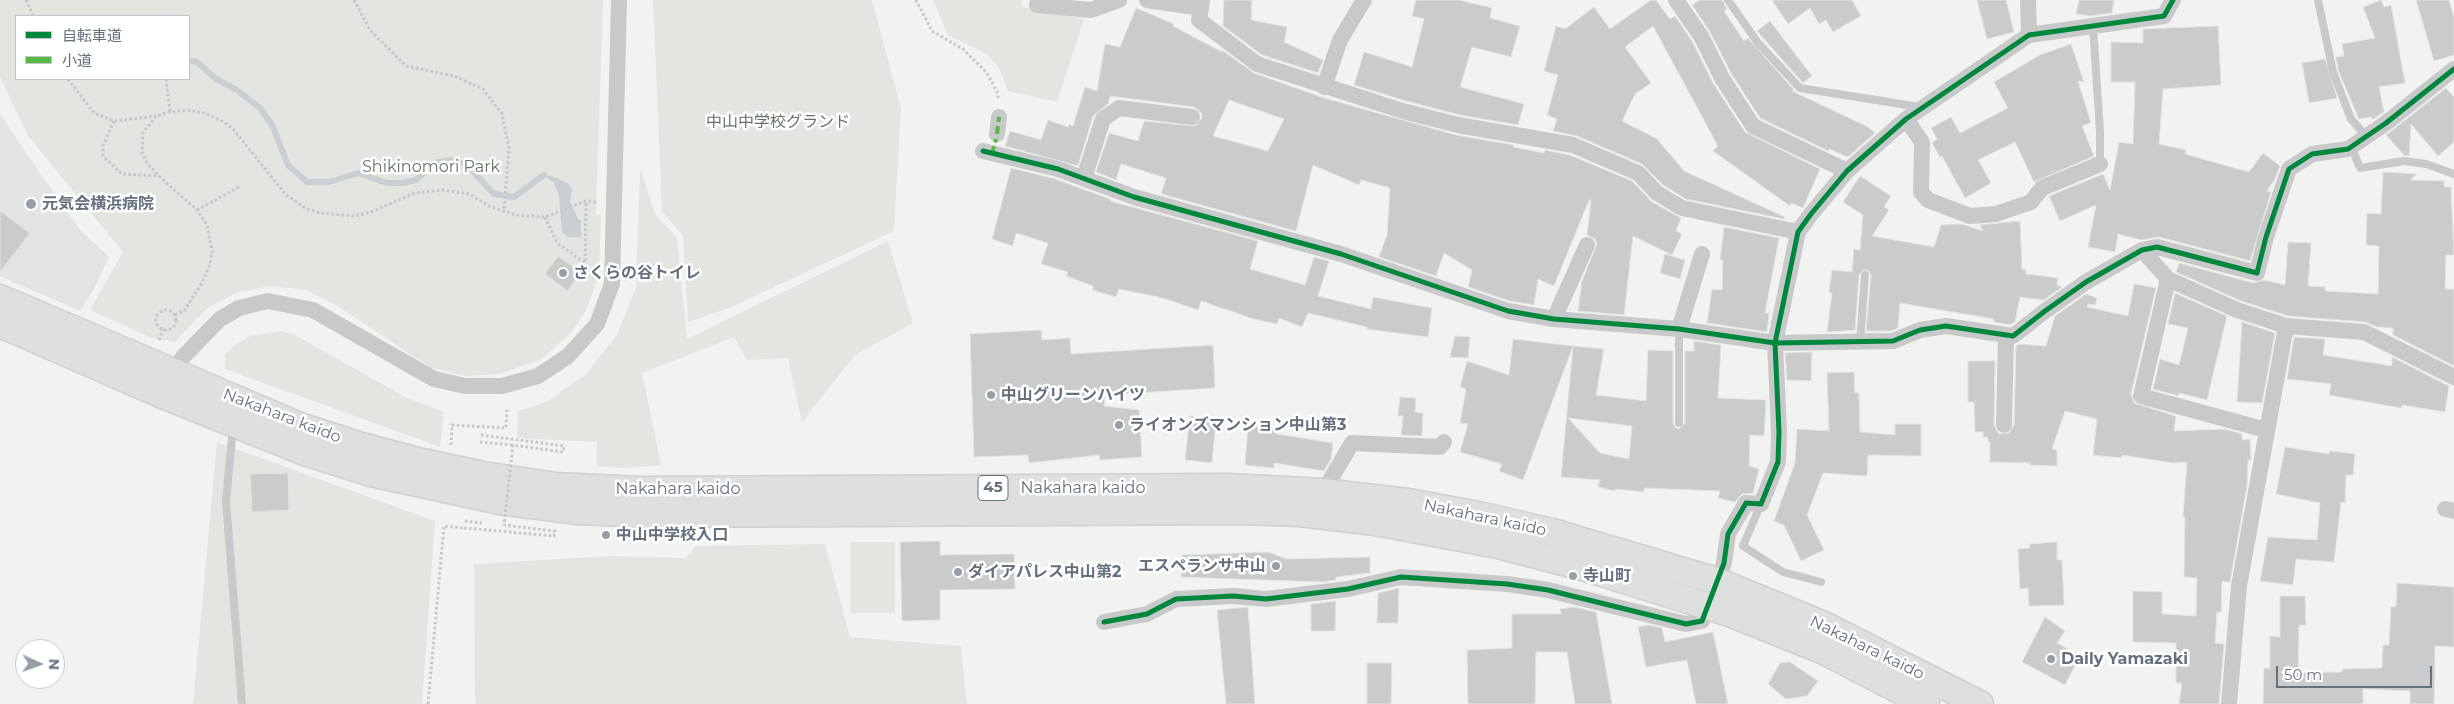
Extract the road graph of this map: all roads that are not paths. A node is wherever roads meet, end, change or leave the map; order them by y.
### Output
1 (619, 0) edge
2 (1038, 0) edge
3 (1119, 0) edge
4 (1147, 0) edge
5 (1364, 0) edge
6 (1676, 0) edge
7 (1728, 0) edge
8 (2028, 0) edge
9 (2173, 0) edge
10 (2318, 0) edge
11 (1201, 4) edge
12 (2093, 26) junction
13 (2029, 34) junction
14 (2454, 69) edge
15 (1324, 87) junction
16 (1923, 108) junction
17 (999, 117) road end
18 (1192, 117) dead end
19 (1906, 119) junction
20 (2366, 136) junction
21 (2352, 146) junction
22 (2100, 164) joint
23 (1847, 170) junction
24 (2454, 174) edge
25 (1084, 178) junction
26 (1798, 232) junction
27 (1587, 245) dead end
28 (2142, 250) junction
29 (1702, 254) dead end
30 (1865, 275) dead end
31 (2168, 279) junction
32 (0, 298) edge
33 (1554, 319) junction
34 (0, 324) edge
35 (2286, 326) junction
36 (1679, 329) junction
37 (2006, 335) junction
38 (1860, 342) junction
39 (1775, 343) junction
40 (174, 372) junction
41 (2454, 377) edge
42 (160, 394) junction
43 (1679, 423) dead end
44 (233, 424) junction
45 (2004, 425) dead end
46 (2266, 430) junction
47 (1444, 442) dead end
48 (1323, 492) junction
49 (1761, 504) junction
50 (1717, 581) junction
51 (1821, 582) dead end
52 (1708, 606) junction
53 (1104, 622) dead end
54 (242, 704) edge
55 (1926, 704) edge
56 (1980, 704) edge
57 (2229, 704) edge

1 - 40 street
2 - 3 street
4 - 11 street
5 - 15 street
6 - 23 street
7 - 16 lane
8 - 13 street
9 - 12 street
10 - 20 lane
11 - 15 street
12 - 13 street
12 - 22 lane
13 - 16 street
14 - 20 street
15 - 26 street
16 - 19 street
17 - 25 street
18 - 25 street
19 - 22 street
19 - 23 street
20 - 21 street
21 - 24 lane
21 - 28 street
23 - 26 street
25 - 33 street
26 - 39 street
27 - 33 street
28 - 31 street
28 - 37 street
29 - 36 street
30 - 38 lane
31 - 35 street
31 - 46 street
32 - 40 main road, Nakahara kaido / 45
33 - 36 street
34 - 42 main road, Nakahara kaido / 45
35 - 41 street
35 - 46 street
36 - 39 street
36 - 43 lane
37 - 38 street
37 - 45 street
38 - 39 street
39 - 49 street
40 - 42 street
40 - 48 main road, Nakahara kaido / 45
42 - 44 main road, Nakahara kaido / 45
44 - 52 main road, Nakahara kaido / 45
44 - 54 lane
46 - 57 street
47 - 48 street
48 - 50 main road, Nakahara kaido / 45
49 - 50 street
49 - 51 lane
50 - 52 street
50 - 56 main road, Nakahara kaido / 45
52 - 53 street
52 - 55 main road, Nakahara kaido / 45

